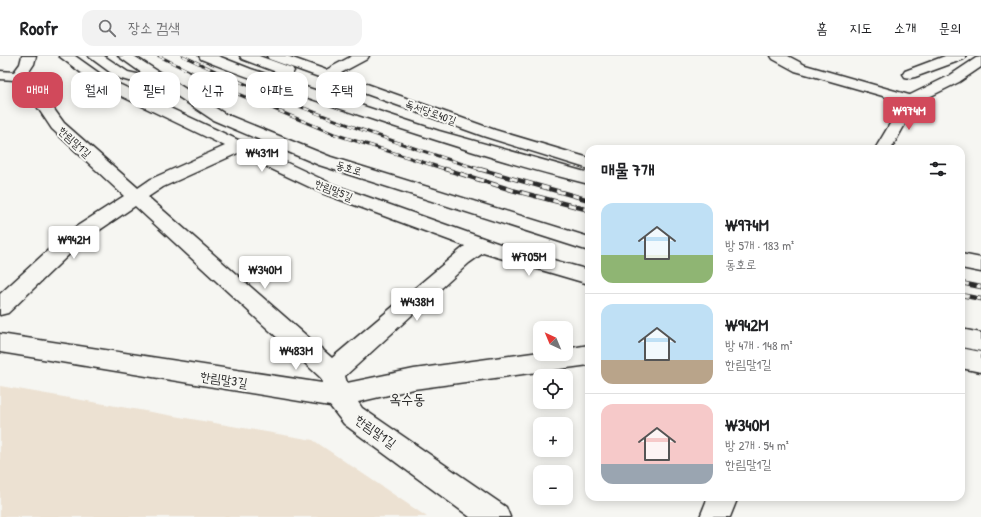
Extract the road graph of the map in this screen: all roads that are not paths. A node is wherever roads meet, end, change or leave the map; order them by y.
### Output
1 (29, 56) edge
2 (66, 56) edge
3 (95, 56) edge
4 (125, 56) edge
5 (206, 56) edge
6 (247, 56) edge
7 (274, 56) edge
8 (362, 56) edge
9 (778, 56) edge
10 (916, 56) edge
11 (959, 56) edge
12 (981, 61) edge
13 (150, 72) edge
14 (319, 72) edge
15 (333, 72) edge
16 (910, 74) junction
17 (9, 75) edge
18 (129, 77) edge
19 (954, 79) junction
20 (977, 80) dead end
21 (366, 89) edge
22 (180, 92) edge
23 (911, 100) junction
24 (433, 134) junction
25 (885, 145) edge
26 (239, 146) junction
27 (585, 163) edge
28 (585, 178) edge
29 (136, 197) junction
30 (585, 243) edge
31 (481, 244) junction
32 (965, 262) edge
33 (981, 265) edge
34 (585, 276) edge
35 (0, 307) edge
36 (965, 339) edge
37 (981, 342) edge
38 (0, 343) edge
39 (585, 356) edge
40 (965, 359) edge
41 (981, 362) edge
42 (335, 385) junction
43 (721, 501) edge
44 (495, 517) edge
45 (715, 517) edge

1 - 17 street
2 - 26 street, 한림말5길
3 - 18 street
4 - 13 street, 동호로
5 - 24 street
6 - 24 street
7 - 14 street, 독서당로40길
8 - 15 street
9 - 23 street
10 - 16 street
11 - 16 street
12 - 19 street
16 - 23 street
17 - 29 street, 한림말1길
19 - 20 street
19 - 23 street
21 - 27 street, 독서당로40길
22 - 30 street, 동호로
23 - 25 street
24 - 28 street
26 - 29 street
26 - 31 street, 한림말5길
29 - 35 street
29 - 42 street, 한림말1길
31 - 34 street, 한림말5길
31 - 42 street
32 - 33 street
36 - 37 street
38 - 42 street, 한림말3길
39 - 42 street, 한림말3길
40 - 41 street
42 - 44 street, 한림말1길
43 - 45 street

